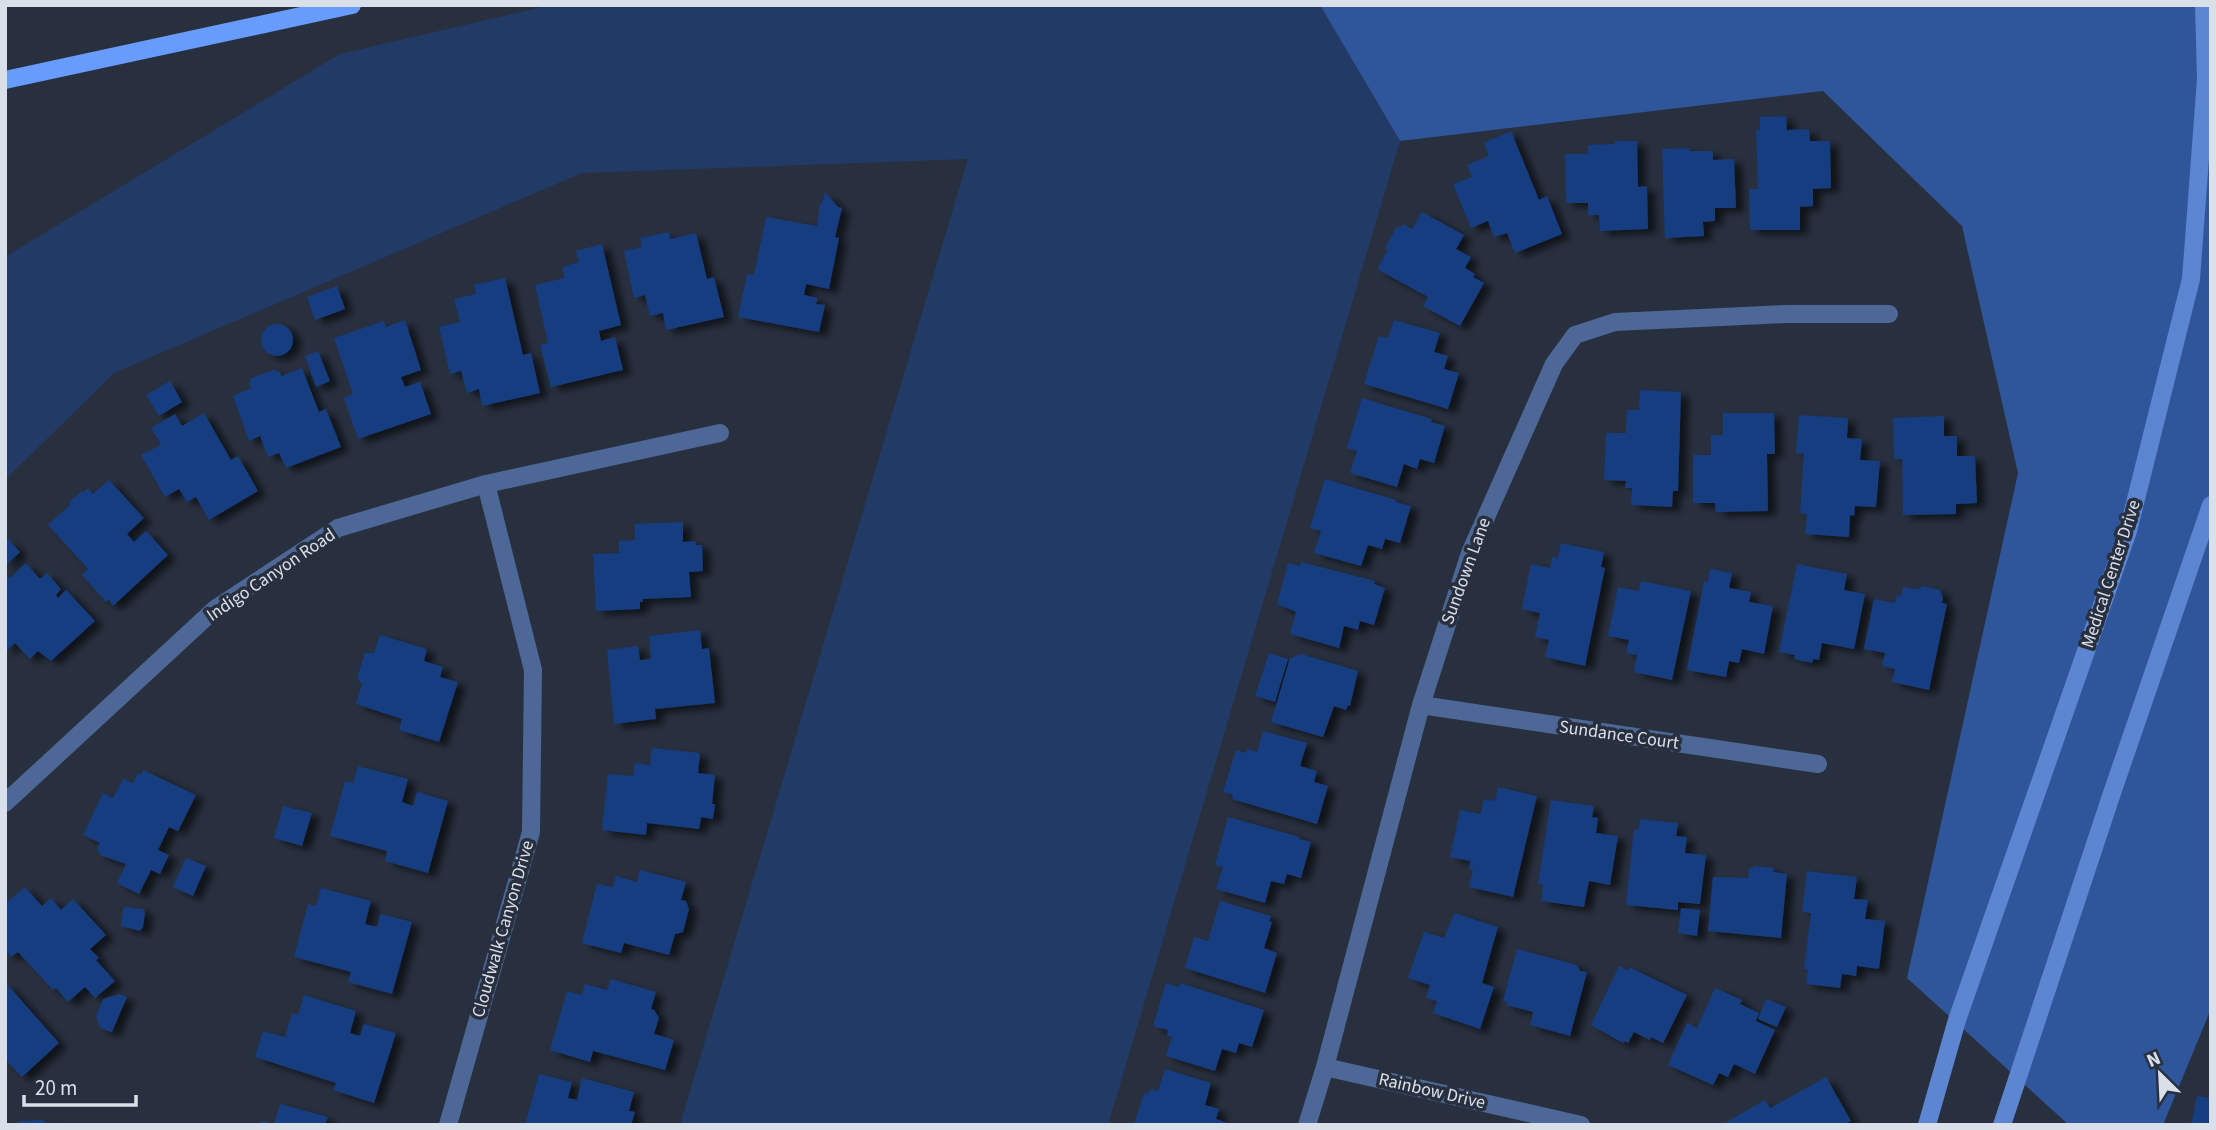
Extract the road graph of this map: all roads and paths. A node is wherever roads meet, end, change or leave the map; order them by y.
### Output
1 (352, 5) edge
2 (2204, 5) edge
3 (5, 80) edge
4 (1889, 314) dead end
5 (720, 433) dead end
6 (486, 484) junction
7 (2211, 505) edge
8 (1421, 705) junction
9 (1818, 764) dead end
10 (5, 803) edge
11 (1325, 1067) junction
12 (448, 1125) edge
13 (1307, 1125) edge
14 (1581, 1125) edge
15 (1927, 1125) edge
16 (2002, 1125) edge

1 - 3 main road
2 - 15 main road, Medical Center Drive
4 - 8 street, Sundown Lane
5 - 6 street, Indigo Canyon Road
6 - 10 street, Indigo Canyon Road
6 - 12 street, Cloudwalk Canyon Drive
7 - 16 main road
8 - 9 street, Sundance Court
8 - 11 street, Sundown Lane
11 - 13 street, Sundown Lane
11 - 14 street, Rainbow Drive

